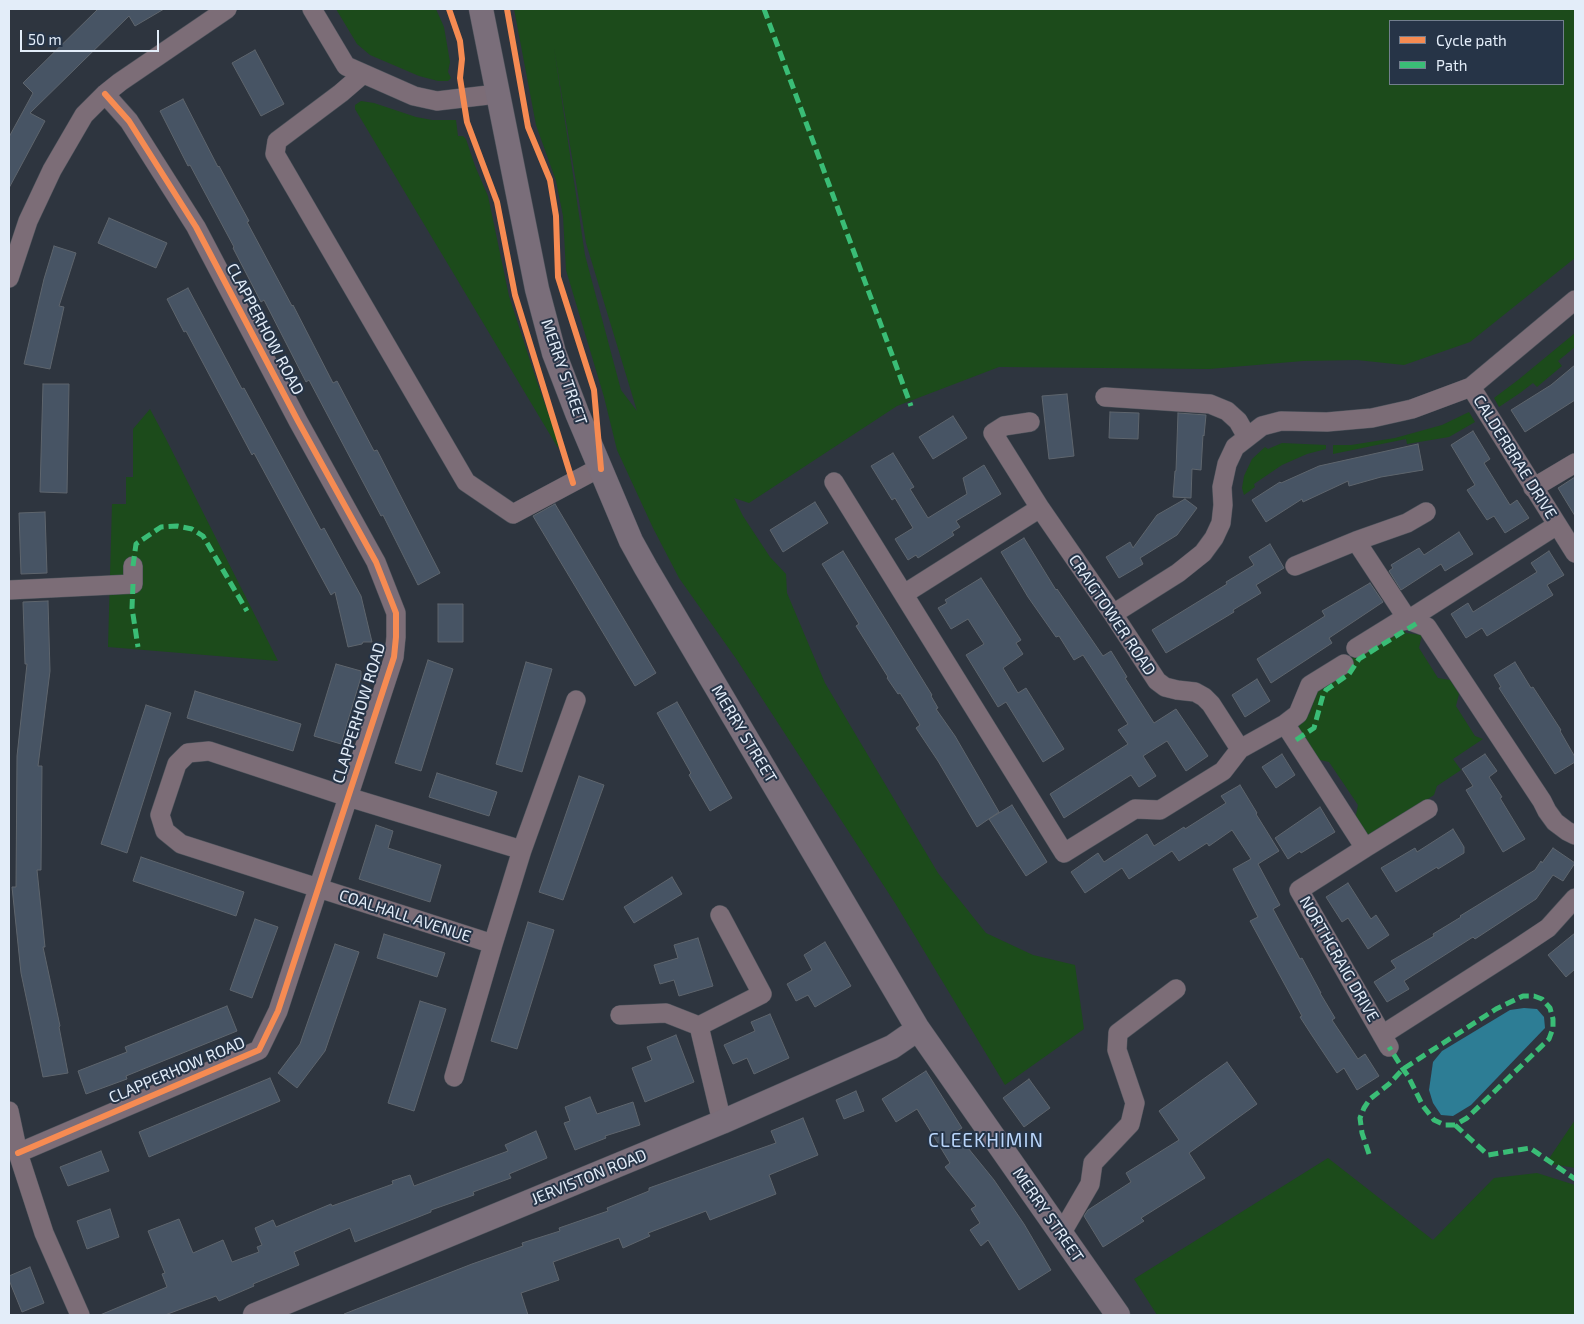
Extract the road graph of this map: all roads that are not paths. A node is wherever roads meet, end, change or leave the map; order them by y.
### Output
1 (227, 9) edge
2 (312, 9) edge
3 (481, 9) edge
4 (364, 74) junction
5 (105, 94) junction
6 (497, 94) junction
7 (9, 278) edge
8 (1575, 300) edge
9 (1471, 387) junction
10 (1105, 397) dead end
11 (1030, 422) dead end
12 (1247, 436) junction
13 (1575, 462) edge
14 (600, 467) junction
15 (834, 482) dead end
16 (1533, 488) junction
17 (1040, 508) junction
18 (1426, 512) dead end
19 (1557, 525) junction
20 (1356, 541) junction
21 (1575, 553) edge
22 (133, 566) dead end
23 (1295, 566) dead end
24 (9, 590) edge
25 (904, 594) junction
26 (1113, 614) junction
27 (1408, 620) junction
28 (1356, 648) dead end
29 (1344, 664) dead end
30 (576, 700) dead end
31 (1285, 724) junction
32 (1240, 749) junction
33 (348, 796) junction
34 (1428, 809) dead end
35 (1575, 835) edge
36 (1365, 848) junction
37 (522, 850) junction
38 (318, 888) junction
39 (1575, 898) edge
40 (720, 915) dead end
41 (493, 944) junction
42 (1176, 989) dead end
43 (620, 1015) dead end
44 (699, 1026) junction
45 (918, 1029) junction
46 (454, 1077) dead end
47 (9, 1113) edge
48 (722, 1122) junction
49 (18, 1153) junction
50 (1061, 1234) junction
51 (80, 1315) edge
52 (255, 1315) edge
53 (1118, 1315) edge

1 - 5 street
2 - 4 street
3 - 6 main road, MERRY STREET
4 - 6 street
4 - 14 street
5 - 7 street
5 - 33 street, CLAPPERHOW ROAD
6 - 14 main road, MERRY STREET
8 - 9 street
9 - 12 street
9 - 16 street, CALDERBRAE DRIVE
10 - 12 street
11 - 17 street, CRAIGTOWER ROAD
12 - 26 street
13 - 16 street
14 - 45 main road, MERRY STREET
15 - 25 street
16 - 19 street, CALDERBRAE DRIVE
17 - 25 street
17 - 26 street, CRAIGTOWER ROAD
18 - 20 street
19 - 21 street, CALDERBRAE DRIVE
19 - 27 street
20 - 23 street
20 - 27 street
22 - 24 street
25 - 32 street
26 - 32 street, CRAIGTOWER ROAD
27 - 28 street
27 - 35 street
29 - 31 street
30 - 37 street, COALHALL AVENUE
31 - 32 street
31 - 36 street
33 - 37 street
33 - 38 street, CLAPPERHOW ROAD
33 - 38 street, COALHALL AVENUE
34 - 36 street
36 - 39 street, NORTHCRAIG DRIVE
37 - 41 street, COALHALL AVENUE
38 - 41 street, COALHALL AVENUE
38 - 49 street, CLAPPERHOW ROAD
40 - 44 street
41 - 46 street, COALHALL AVENUE
42 - 50 street
43 - 44 street
44 - 48 street
45 - 48 main road, JERVISTON ROAD
45 - 50 main road, MERRY STREET
47 - 49 street
48 - 52 main road, JERVISTON ROAD
49 - 51 street
50 - 53 main road, MERRY STREET

